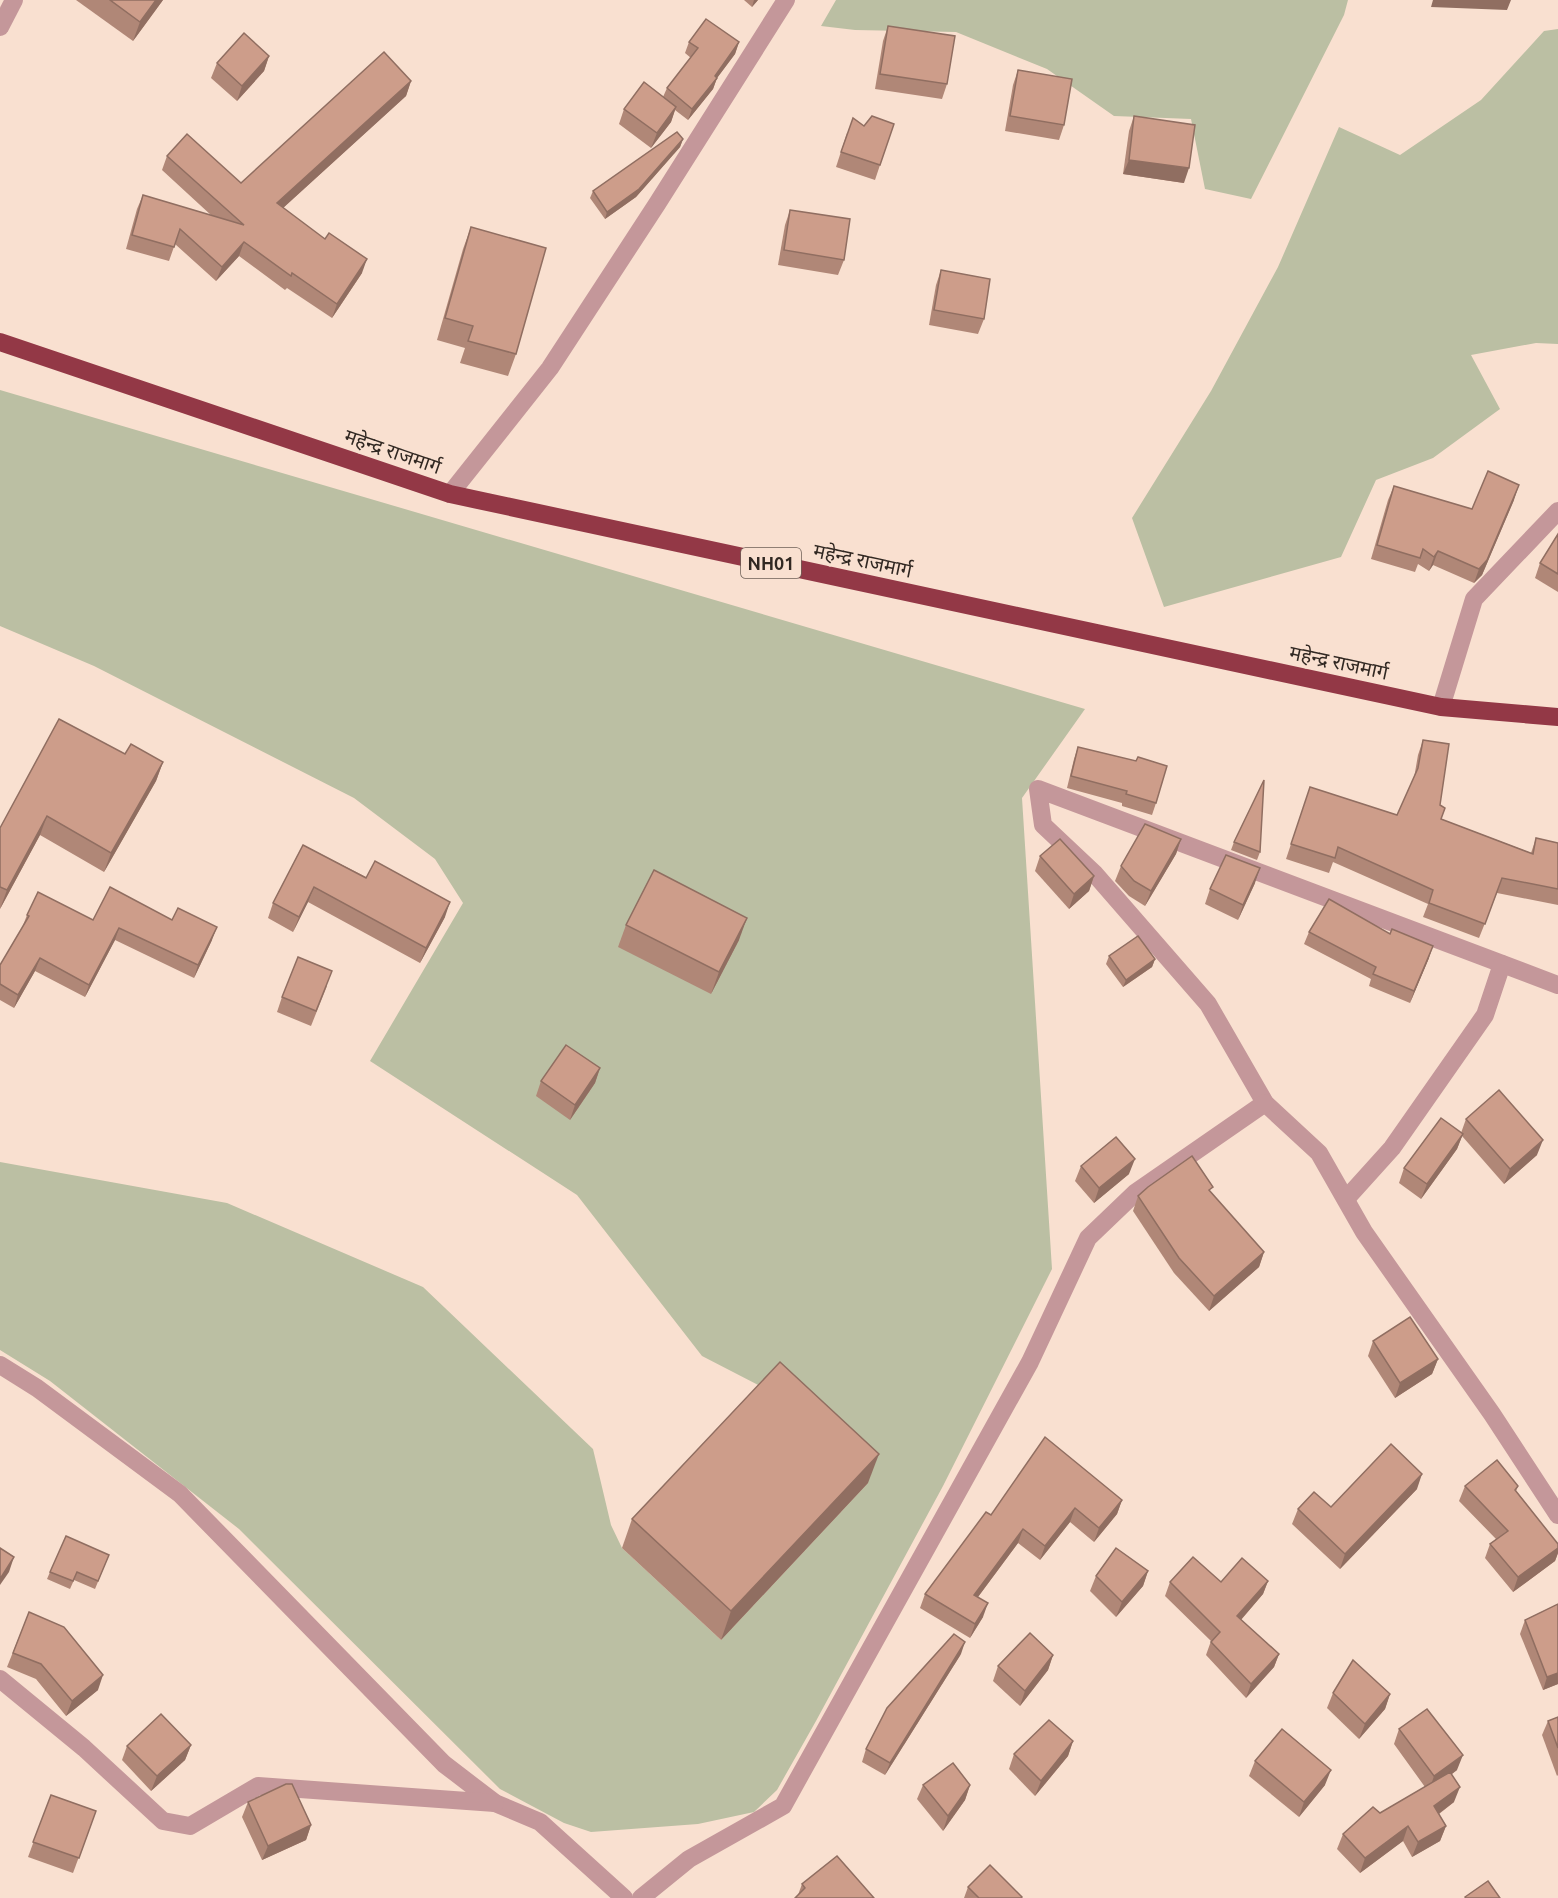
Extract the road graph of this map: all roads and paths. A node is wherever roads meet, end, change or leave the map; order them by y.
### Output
1 (14, 0) edge
2 (786, 0) edge
3 (0, 27) edge
4 (0, 342) edge
5 (450, 494) junction
6 (1558, 511) edge
7 (1441, 707) junction
8 (1558, 717) edge
9 (1502, 964) junction
10 (1558, 985) edge
11 (1265, 1103) junction
12 (1346, 1199) junction
13 (0, 1365) edge
14 (1558, 1515) edge
15 (0, 1679) edge
16 (495, 1803) junction
17 (624, 1898) edge
18 (641, 1898) edge

1 - 3 street
2 - 5 street
4 - 5 highway, महेन्द्र राजमार्ग / NH01
5 - 7 highway, महेन्द्र राजमार्ग / NH01
6 - 7 street
7 - 8 highway, महेन्द्र राजमार्ग / NH01
9 - 10 street
9 - 11 street
9 - 12 street
11 - 12 street
11 - 18 street
12 - 14 street
13 - 16 street
15 - 16 street
16 - 17 street

